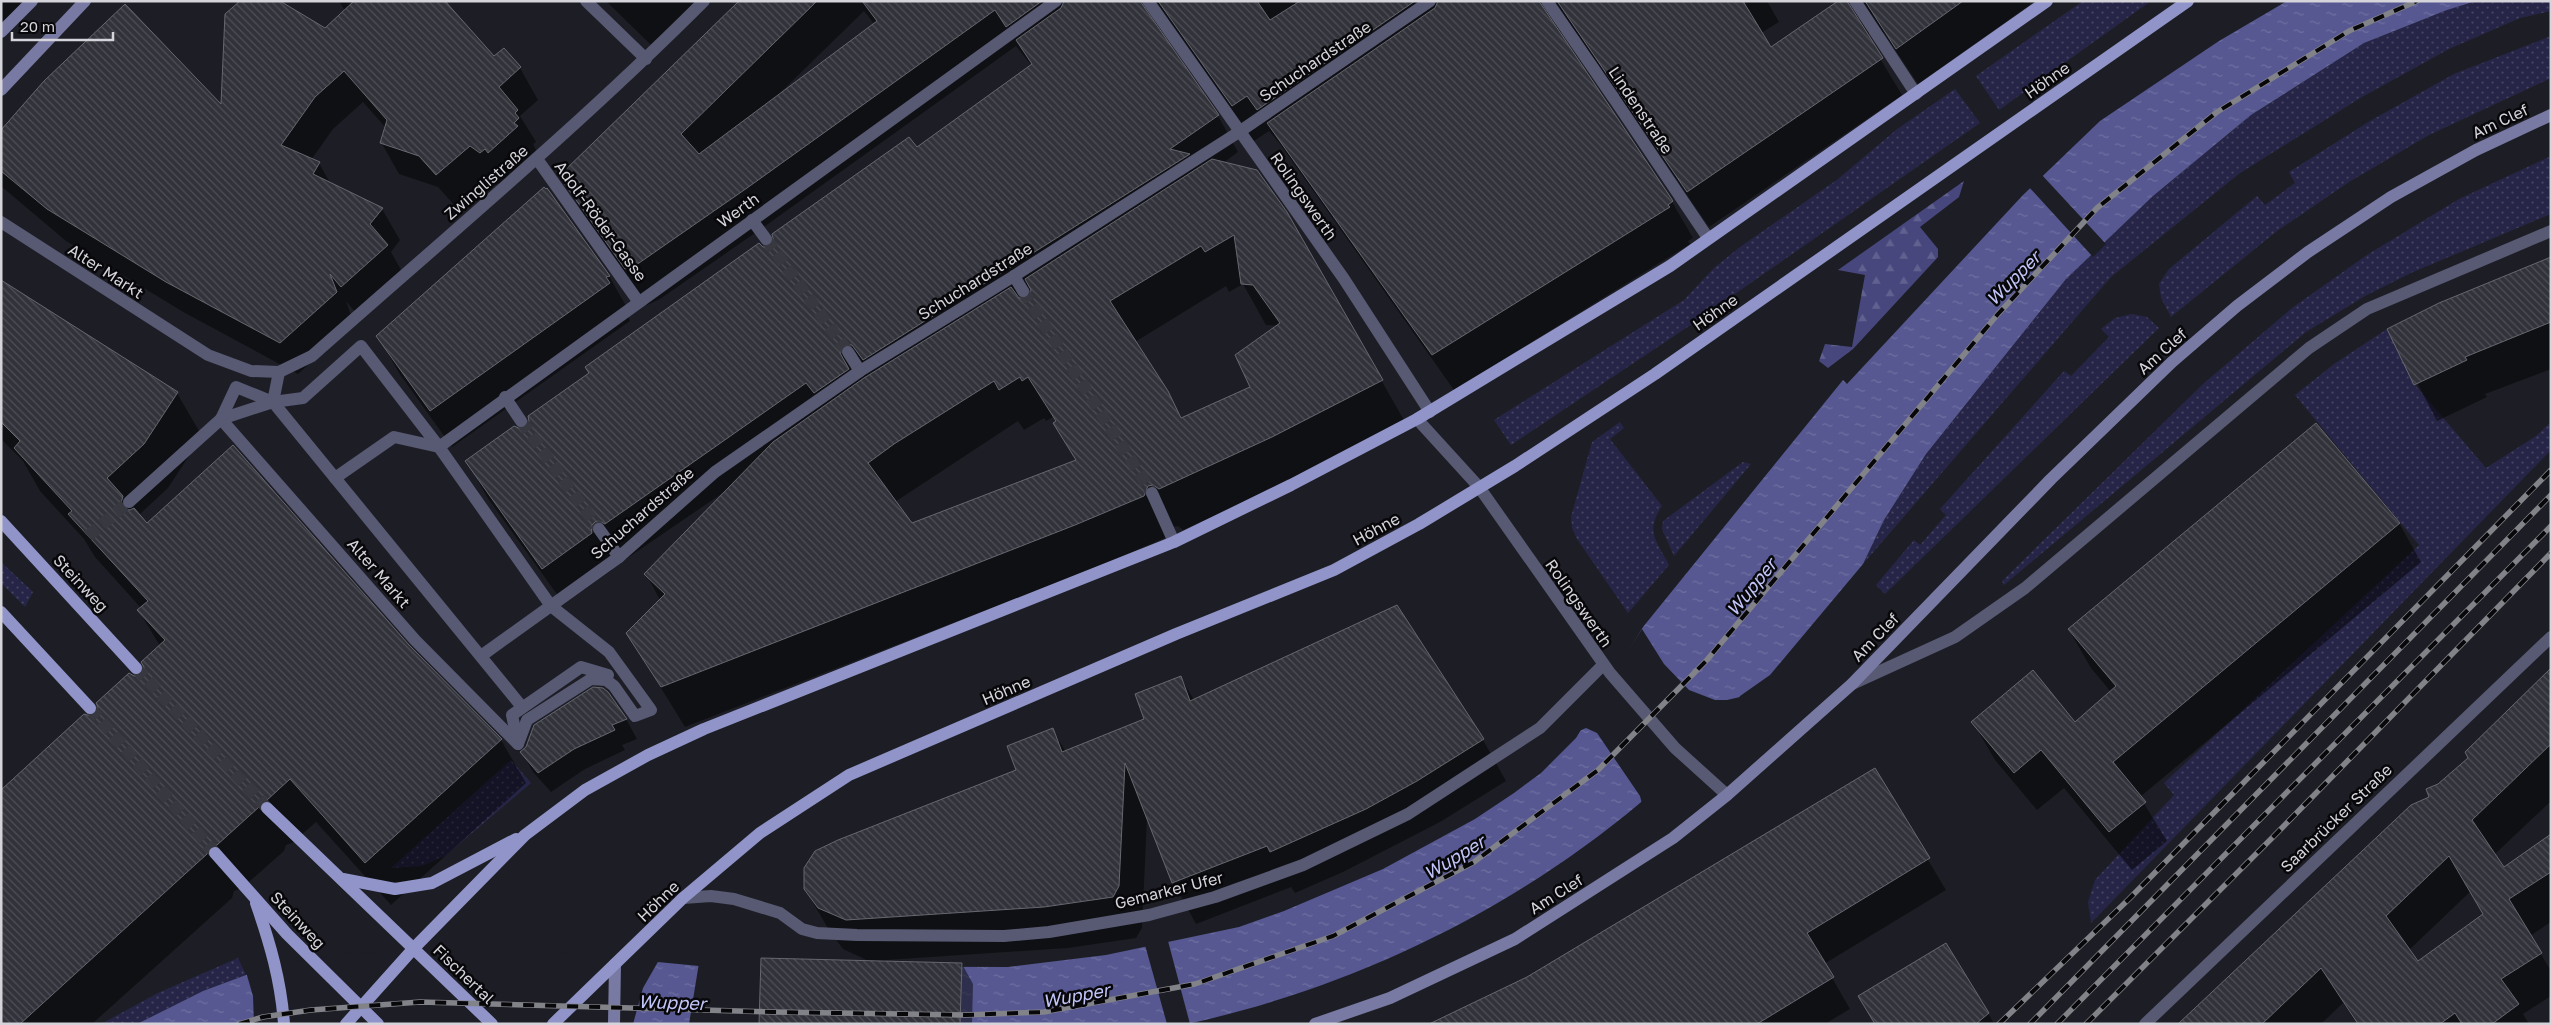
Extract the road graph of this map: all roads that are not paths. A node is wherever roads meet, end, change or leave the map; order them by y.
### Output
1 (32, 1) edge
2 (85, 1) edge
3 (586, 1) edge
4 (704, 1) edge
5 (1056, 1) edge
6 (1148, 1) edge
7 (1430, 1) edge
8 (1547, 1) edge
9 (1855, 1) edge
10 (2047, 1) edge
11 (2188, 1) edge
12 (1, 32) edge
13 (646, 59) junction
14 (1, 90) edge
15 (1916, 94) junction
16 (2551, 115) edge
17 (1239, 132) junction
18 (537, 159) junction
19 (752, 220) junction
20 (1, 222) edge
21 (2551, 230) edge
22 (1708, 238) junction
23 (766, 239) tunnel mouth
24 (1014, 276) junction
25 (1023, 291) tunnel mouth
26 (638, 301) junction
27 (848, 352) tunnel mouth
28 (860, 371) junction
29 (279, 372) junction
30 (505, 397) junction
31 (274, 402) junction
32 (1430, 412) junction
33 (221, 418) junction
34 (1417, 419) junction
35 (522, 421) tunnel mouth
36 (439, 447) junction
37 (335, 478) junction
38 (1479, 487) junction
39 (1152, 493) tunnel mouth
40 (129, 502) tunnel mouth
41 (1, 521) edge
42 (599, 528) tunnel mouth
43 (1174, 542) junction
44 (619, 557) junction
45 (551, 606) junction
46 (1, 612) edge
47 (2551, 637) edge
48 (481, 656) junction
49 (136, 668) tunnel mouth
50 (1606, 669) junction
51 (1852, 684) junction
52 (544, 694) junction
53 (552, 704) junction
54 (522, 707) junction
55 (90, 708) tunnel mouth
56 (634, 715) junction
57 (518, 744) junction
58 (1727, 795) junction
59 (267, 808) tunnel mouth
60 (525, 834) junction
61 (215, 853) tunnel mouth
62 (343, 880) junction
63 (254, 896) junction
64 (684, 898) junction
65 (414, 948) junction
66 (615, 964) junction
67 (360, 1007) junction
68 (284, 1024) edge
69 (346, 1024) edge
70 (378, 1024) edge
71 (492, 1024) edge
72 (554, 1024) edge
73 (614, 1024) edge
74 (1315, 1024) edge
75 (2145, 1024) edge

1 - 12 main road
2 - 14 main road
3 - 13 street
4 - 13 street, Zwinglistraße
5 - 19 street, Werth
6 - 17 street, Rolingswerth
7 - 17 street, Schuchardstraße
8 - 22 street, Lindenstraße
9 - 15 street
10 - 15 main road
11 - 38 main road, Höhne
13 - 18 street, Zwinglistraße
15 - 22 main road
16 - 51 main road, Am Clef
17 - 24 street, Schuchardstraße
17 - 32 street, Rolingswerth
18 - 26 street, Adolf-Röder-Gasse
18 - 29 street, Zwinglistraße
19 - 23 street
19 - 26 street, Werth
20 - 29 street, Alter Markt
21 - 51 street, Am Clef
22 - 32 main road
24 - 25 street
24 - 28 street, Schuchardstraße
26 - 30 street, Werth
27 - 28 street
28 - 44 street, Schuchardstraße
29 - 31 street
30 - 35 street
30 - 36 street, Werth
31 - 33 street, Alter Markt
31 - 33 street, Alter Markt
31 - 36 street, Alter Markt
31 - 37 street, Alter Markt
32 - 34 main road
33 - 40 street, Alter Markt
33 - 57 street, Alter Markt
34 - 38 street, Rolingswerth
34 - 43 main road
36 - 37 street
36 - 45 street, Alter Markt
37 - 48 street, Alter Markt
38 - 50 street, Rolingswerth
38 - 64 main road, Höhne
39 - 43 street
41 - 49 main road, Steinweg
42 - 44 street
43 - 60 main road
44 - 45 street, Schuchardstraße
45 - 48 street
45 - 56 street, Alter Markt
46 - 55 main road
47 - 75 street, Saarbrücker Straße
48 - 54 street, Alter Markt
50 - 58 street, Rolingswerth
50 - 64 street, Gemarker Ufer
51 - 58 main road, Am Clef
52 - 53 street
52 - 54 street
52 - 56 street
53 - 56 street
53 - 57 street
54 - 57 street
58 - 74 main road, Am Clef
59 - 62 main road
60 - 62 main road
60 - 65 main road
61 - 63 main road, Steinweg
62 - 65 main road
63 - 67 main road, Steinweg
63 - 68 main road
64 - 66 main road, Höhne
65 - 67 main road
65 - 71 main road, Fischertal
66 - 72 main road, Höhne
66 - 73 main road
67 - 69 main road
67 - 70 main road

